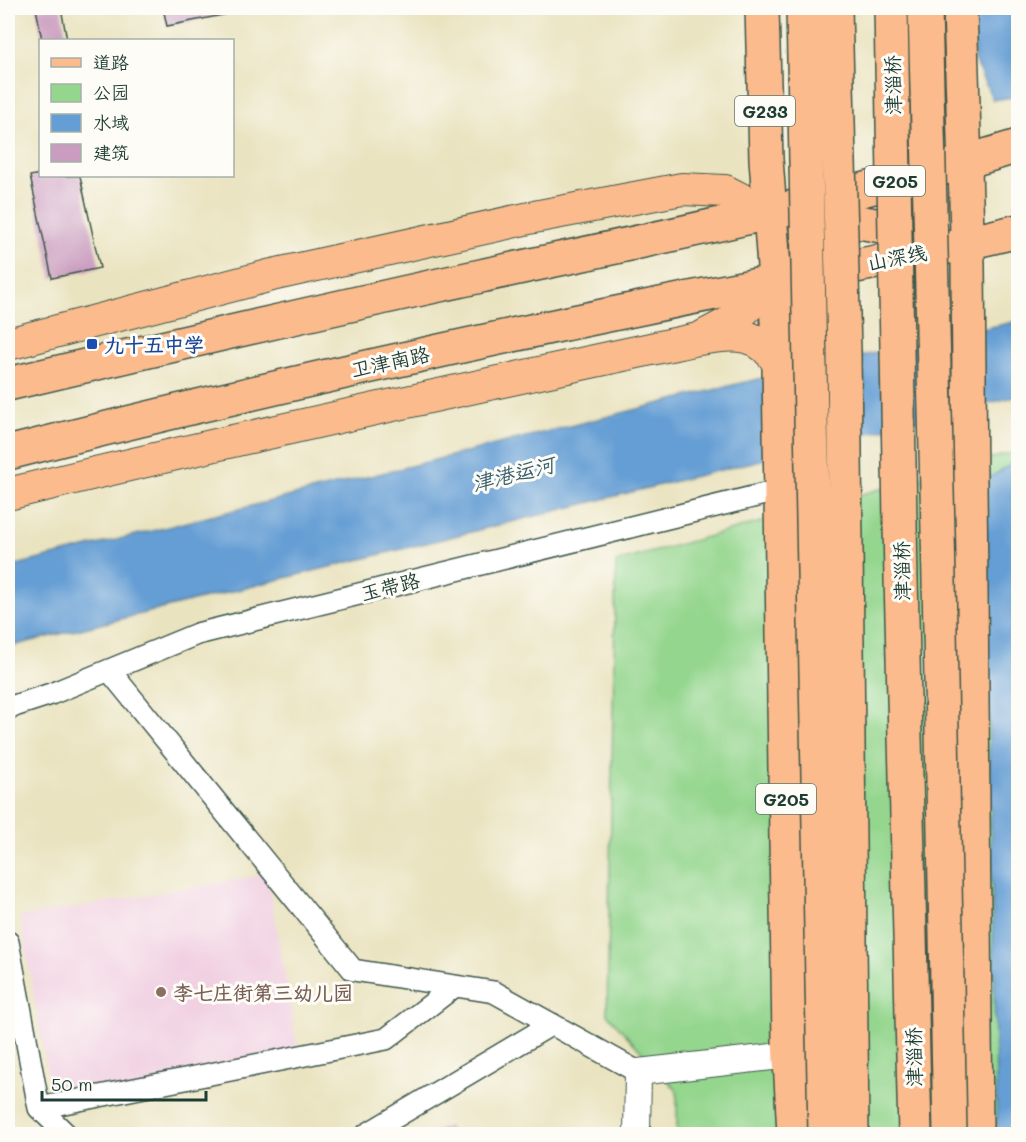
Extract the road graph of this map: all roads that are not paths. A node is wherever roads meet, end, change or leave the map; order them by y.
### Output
1 (762, 8) edge
2 (803, 8) edge
3 (835, 8) edge
4 (891, 8) edge
5 (925, 8) edge
6 (960, 8) edge
7 (1018, 146) edge
8 (966, 162) junction
9 (771, 219) junction
10 (1018, 231) edge
11 (954, 246) junction
12 (775, 280) junction
13 (698, 339) junction
14 (8, 344) edge
15 (779, 364) junction
16 (8, 384) edge
17 (8, 453) edge
18 (781, 476) junction
19 (8, 494) edge
20 (109, 670) junction
21 (8, 708) edge
22 (8, 942) edge
23 (455, 986) junction
24 (552, 1024) junction
25 (790, 1055) junction
26 (638, 1072) junction
27 (39, 1108) junction
28 (66, 1134) edge
29 (366, 1134) edge
30 (637, 1134) edge
31 (794, 1134) edge
32 (825, 1134) edge
33 (852, 1134) edge
34 (915, 1134) edge
35 (950, 1134) edge
36 (976, 1134) edge

1 - 9 highway, G233
2 - 32 highway, bridge
3 - 33 highway, bridge
4 - 34 highway, 津淄桥, bridge
5 - 35 highway, bridge
6 - 8 highway
7 - 8 highway, G205
8 - 9 highway, G205
8 - 11 highway
9 - 11 highway
9 - 12 highway, G205
9 - 14 main road
9 - 16 highway
10 - 11 highway, 山深线
11 - 12 highway, 山深线
11 - 36 highway
12 - 13 main road
12 - 15 highway, G205
12 - 17 highway, 卫津南路
13 - 15 main road
13 - 19 main road
15 - 18 highway, G205
18 - 20 street, 玉带路
18 - 25 highway, G205
20 - 21 street, 玉带路
20 - 23 street
22 - 27 street
23 - 24 street
23 - 27 street
24 - 26 street
24 - 29 street
25 - 26 street
25 - 31 highway, G205
26 - 30 street
27 - 28 street

